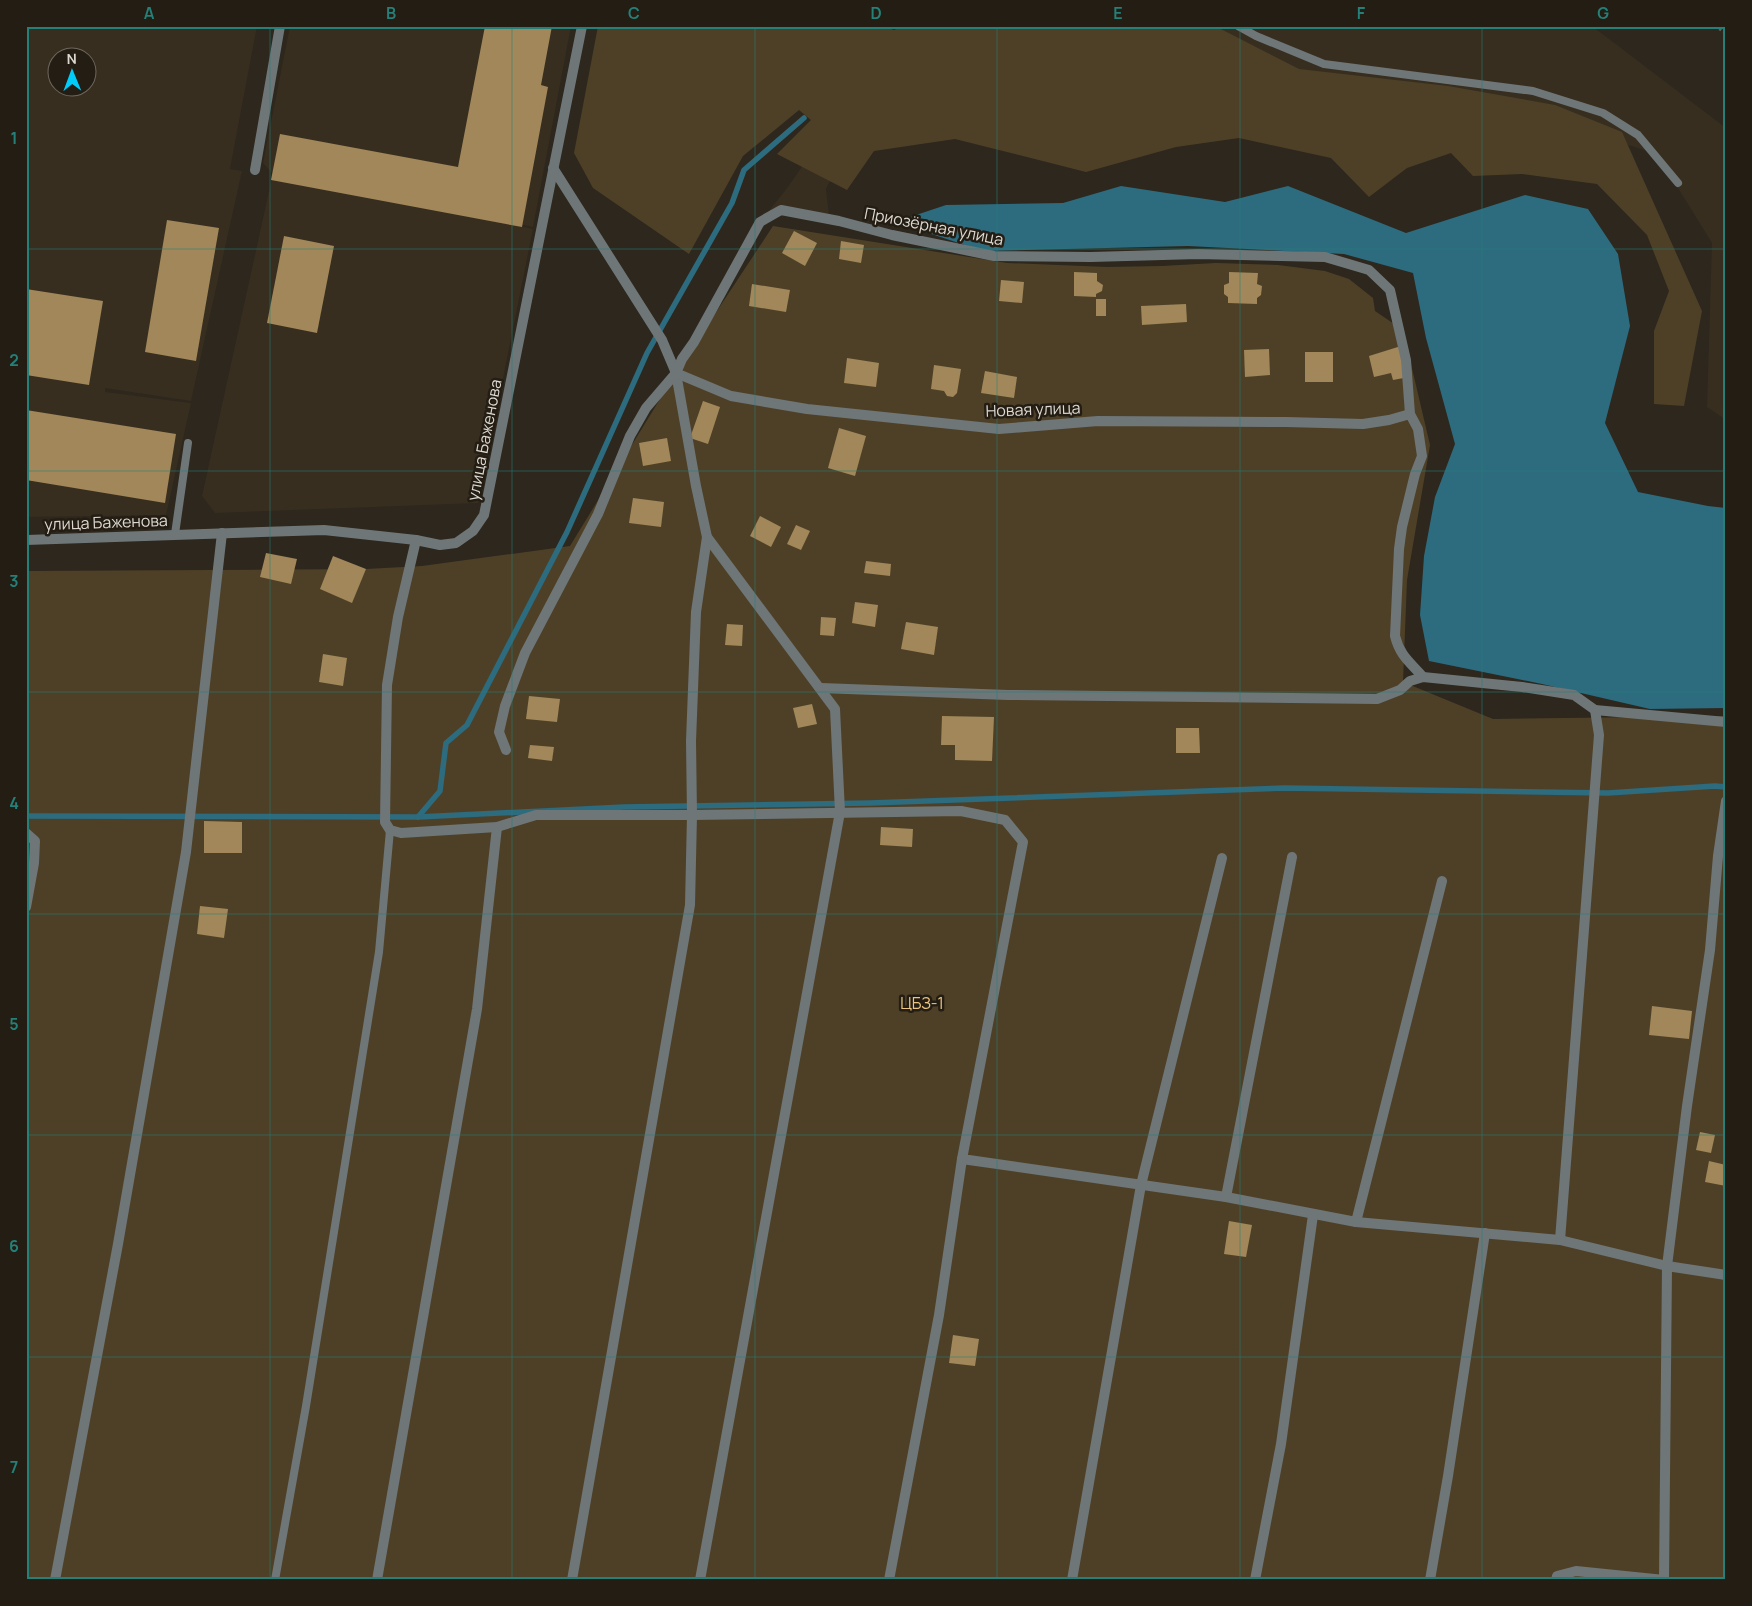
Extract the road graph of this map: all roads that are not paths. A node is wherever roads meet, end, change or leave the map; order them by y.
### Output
1 (280, 26) edge
2 (582, 26) edge
3 (1238, 26) edge
4 (553, 168) junction
5 (255, 170) dead end
6 (1678, 184) dead end
7 (676, 373) junction
8 (1410, 414) junction
9 (188, 443) dead end
10 (222, 533) junction
11 (175, 534) junction
12 (707, 536) junction
13 (26, 540) edge
14 (416, 540) junction
15 (1423, 677) junction
16 (821, 688) junction
17 (1595, 710) junction
18 (1726, 722) edge
19 (506, 750) dead end
20 (1726, 801) edge
21 (840, 812) junction
22 (692, 815) junction
23 (496, 827) junction
24 (390, 830) junction
25 (26, 833) edge
26 (1222, 858) dead end
27 (1292, 858) dead end
28 (1442, 881) dead end
29 (26, 907) edge
30 (962, 1159) junction
31 (1141, 1185) junction
32 (1226, 1197) junction
33 (1313, 1215) junction
34 (1356, 1222) junction
35 (1485, 1233) junction
36 (1560, 1240) junction
37 (1667, 1266) junction
38 (1726, 1275) edge
39 (55, 1580) edge
40 (275, 1580) edge
41 (377, 1580) edge
42 (572, 1580) edge
43 (700, 1580) edge
44 (889, 1580) edge
45 (1072, 1580) edge
46 (1255, 1580) edge
47 (1430, 1580) edge
48 (1556, 1580) edge
49 (1664, 1580) edge

1 - 5 street
2 - 4 street, улица Баженова
3 - 6 lane
4 - 7 street
4 - 14 street, улица Баженова
7 - 8 street, Новая улица
7 - 8 street, Приозёрная улица
7 - 12 street
7 - 19 street, Приозёрная улица
8 - 15 street
9 - 11 lane
10 - 11 street, улица Баженова
10 - 14 street, улица Баженова
10 - 39 street
11 - 13 street, улица Баженова
12 - 16 street
12 - 22 street
14 - 24 street
15 - 16 street
15 - 17 street
16 - 21 street
17 - 18 street
17 - 36 street
20 - 37 street
21 - 22 street
21 - 30 street
21 - 43 street
22 - 23 street
22 - 42 street
23 - 24 street
23 - 41 street
24 - 40 lane
25 - 29 street
26 - 31 street
27 - 32 street
28 - 34 street
30 - 31 street
30 - 44 street
31 - 32 street
31 - 45 street
32 - 33 street
33 - 34 street
33 - 46 street
34 - 35 street
35 - 36 street
35 - 47 street
36 - 37 street
37 - 38 street
37 - 49 street
48 - 49 street

